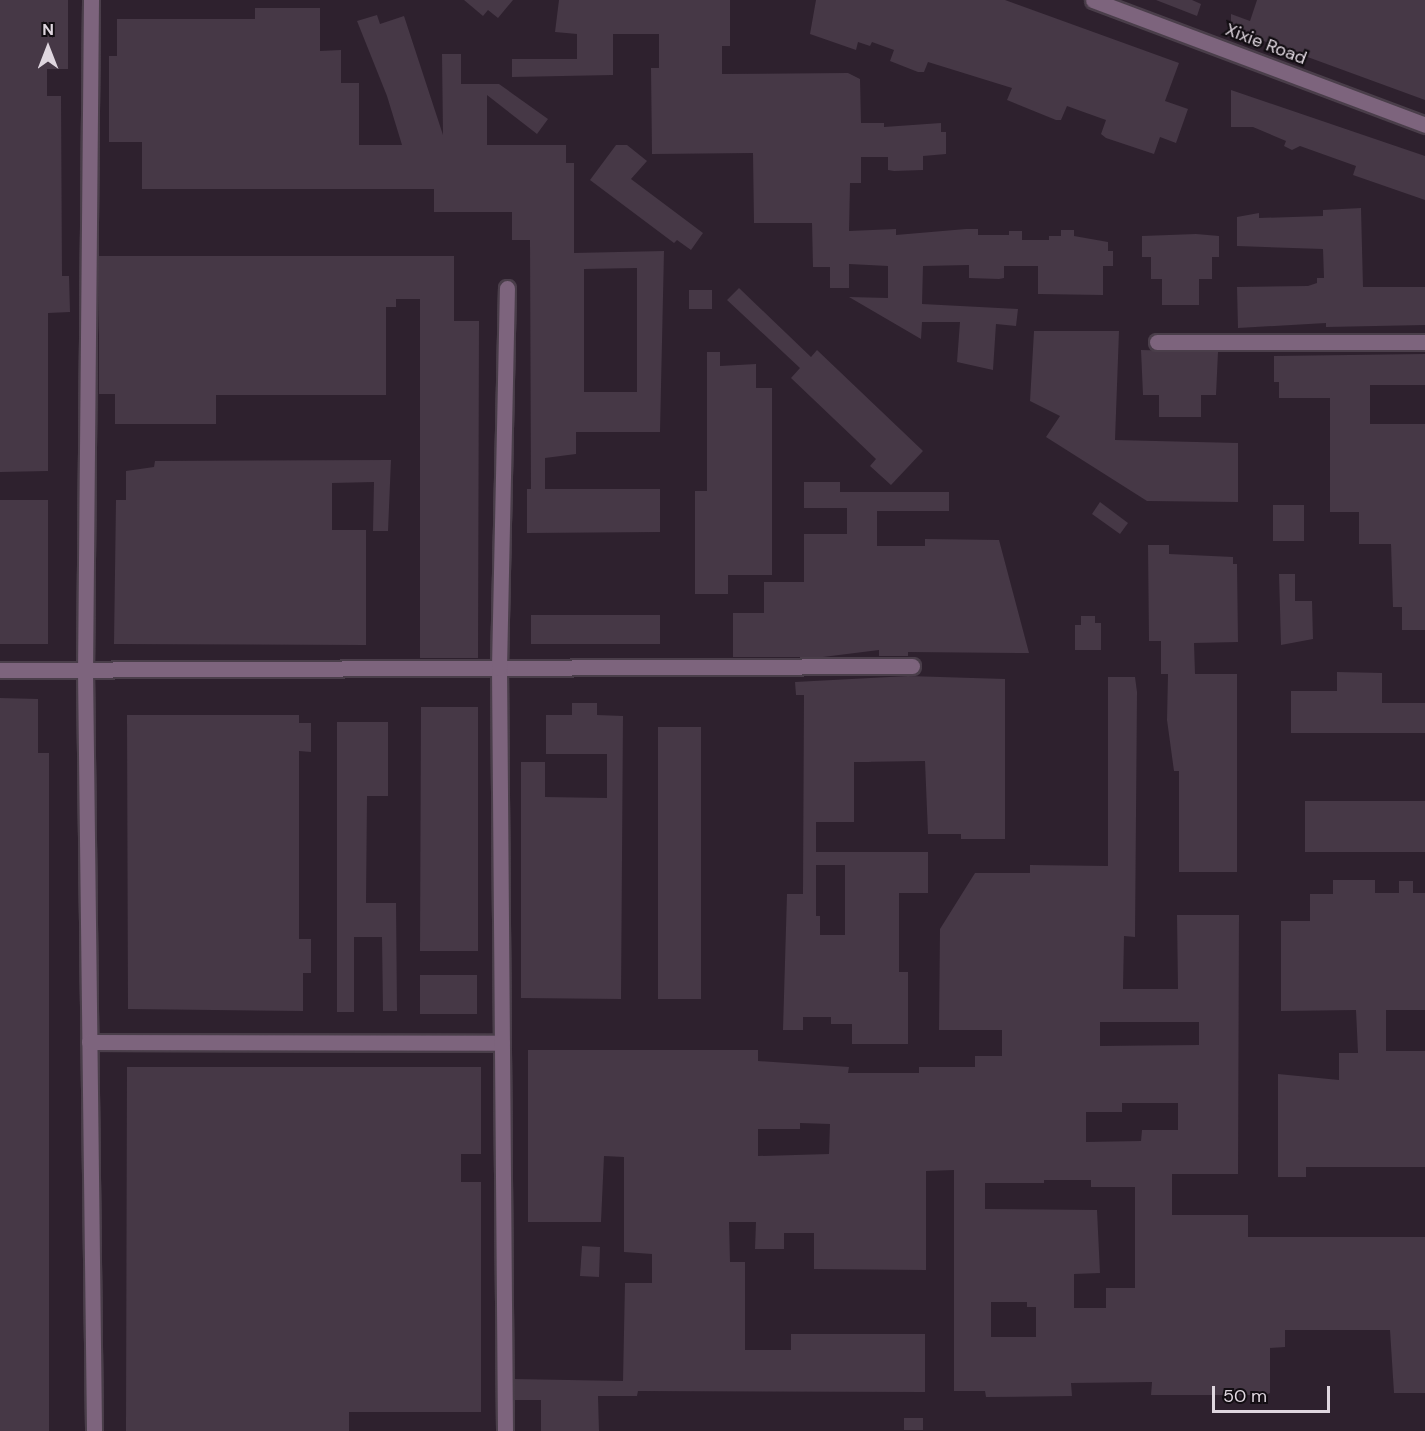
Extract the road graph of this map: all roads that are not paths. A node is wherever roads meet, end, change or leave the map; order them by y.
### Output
1 (91, 0) edge
2 (1093, 0) edge
3 (1425, 125) edge
4 (507, 288) dead end
5 (1157, 342) dead end
6 (1425, 342) edge
7 (912, 666) dead end
8 (499, 668) junction
9 (0, 670) edge
10 (85, 670) junction
11 (90, 1042) junction
12 (502, 1043) junction
13 (94, 1431) edge
14 (505, 1431) edge

1 - 10 street
2 - 3 street, Xixie Road
4 - 8 street
5 - 6 street
7 - 8 street
8 - 10 street
8 - 12 street
9 - 10 street
10 - 11 street
11 - 12 street
11 - 13 street
12 - 14 street

